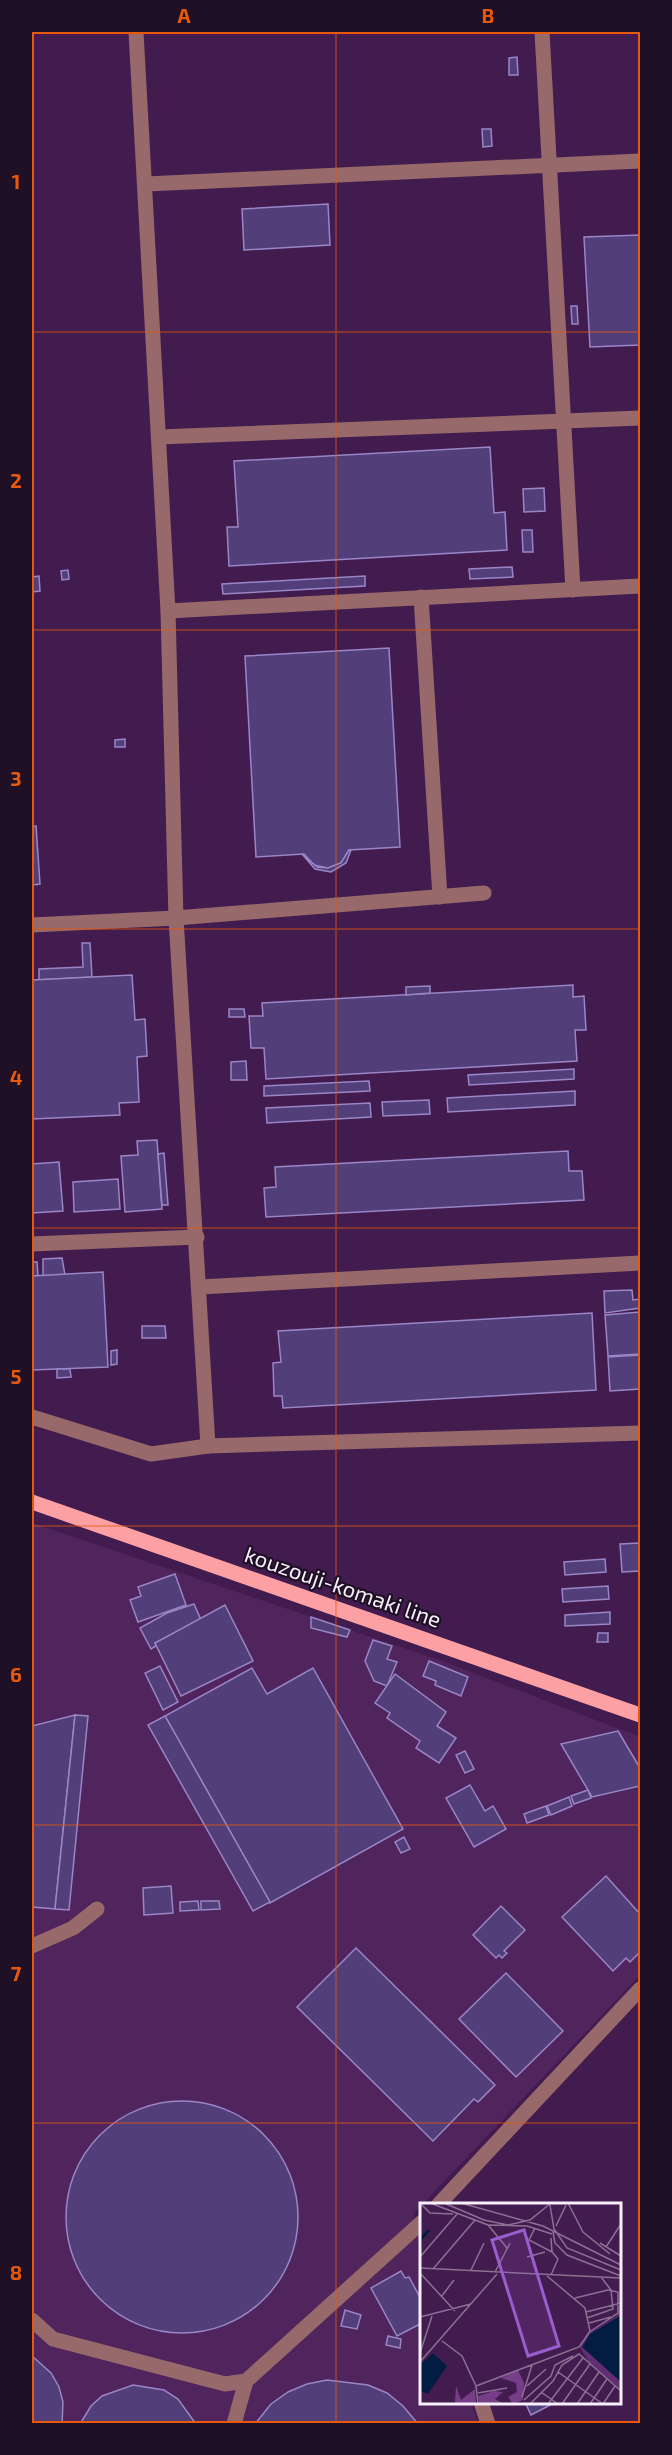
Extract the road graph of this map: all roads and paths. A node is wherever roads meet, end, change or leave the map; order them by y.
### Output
1 (136, 32) edge
2 (542, 32) edge
3 (640, 161) edge
4 (549, 165) junction
5 (146, 184) junction
6 (640, 418) edge
7 (563, 421) junction
8 (159, 437) junction
9 (640, 586) edge
10 (573, 590) junction
11 (421, 597) junction
12 (168, 610) junction
13 (484, 893) dead end
14 (440, 897) junction
15 (176, 918) junction
16 (32, 925) edge
17 (197, 1237) junction
18 (32, 1244) edge
19 (640, 1263) edge
20 (200, 1287) junction
21 (32, 1417) edge
22 (640, 1433) edge
23 (208, 1446) junction
24 (32, 1502) edge
25 (640, 1715) edge
26 (97, 1909) dead end
27 (32, 1946) edge
28 (640, 1989) edge
29 (441, 2203) edge
30 (420, 2224) edge
31 (32, 2320) edge
32 (246, 2381) junction
33 (481, 2404) edge
34 (234, 2424) edge
35 (488, 2424) edge

1 - 5 street
2 - 4 street
3 - 4 street
4 - 5 street
4 - 7 street
5 - 8 street
6 - 7 street
7 - 8 street
7 - 10 street
8 - 12 street
9 - 10 street
10 - 11 street
11 - 12 street
11 - 14 street
12 - 15 street
13 - 14 street
14 - 15 street
15 - 16 street
15 - 17 street
17 - 18 street
17 - 20 street
19 - 20 street
20 - 23 street
21 - 23 street
22 - 23 street
24 - 25 main road, kouzouji-komaki line
26 - 27 street
28 - 29 street
30 - 32 street
31 - 32 street
32 - 34 street
33 - 35 street

